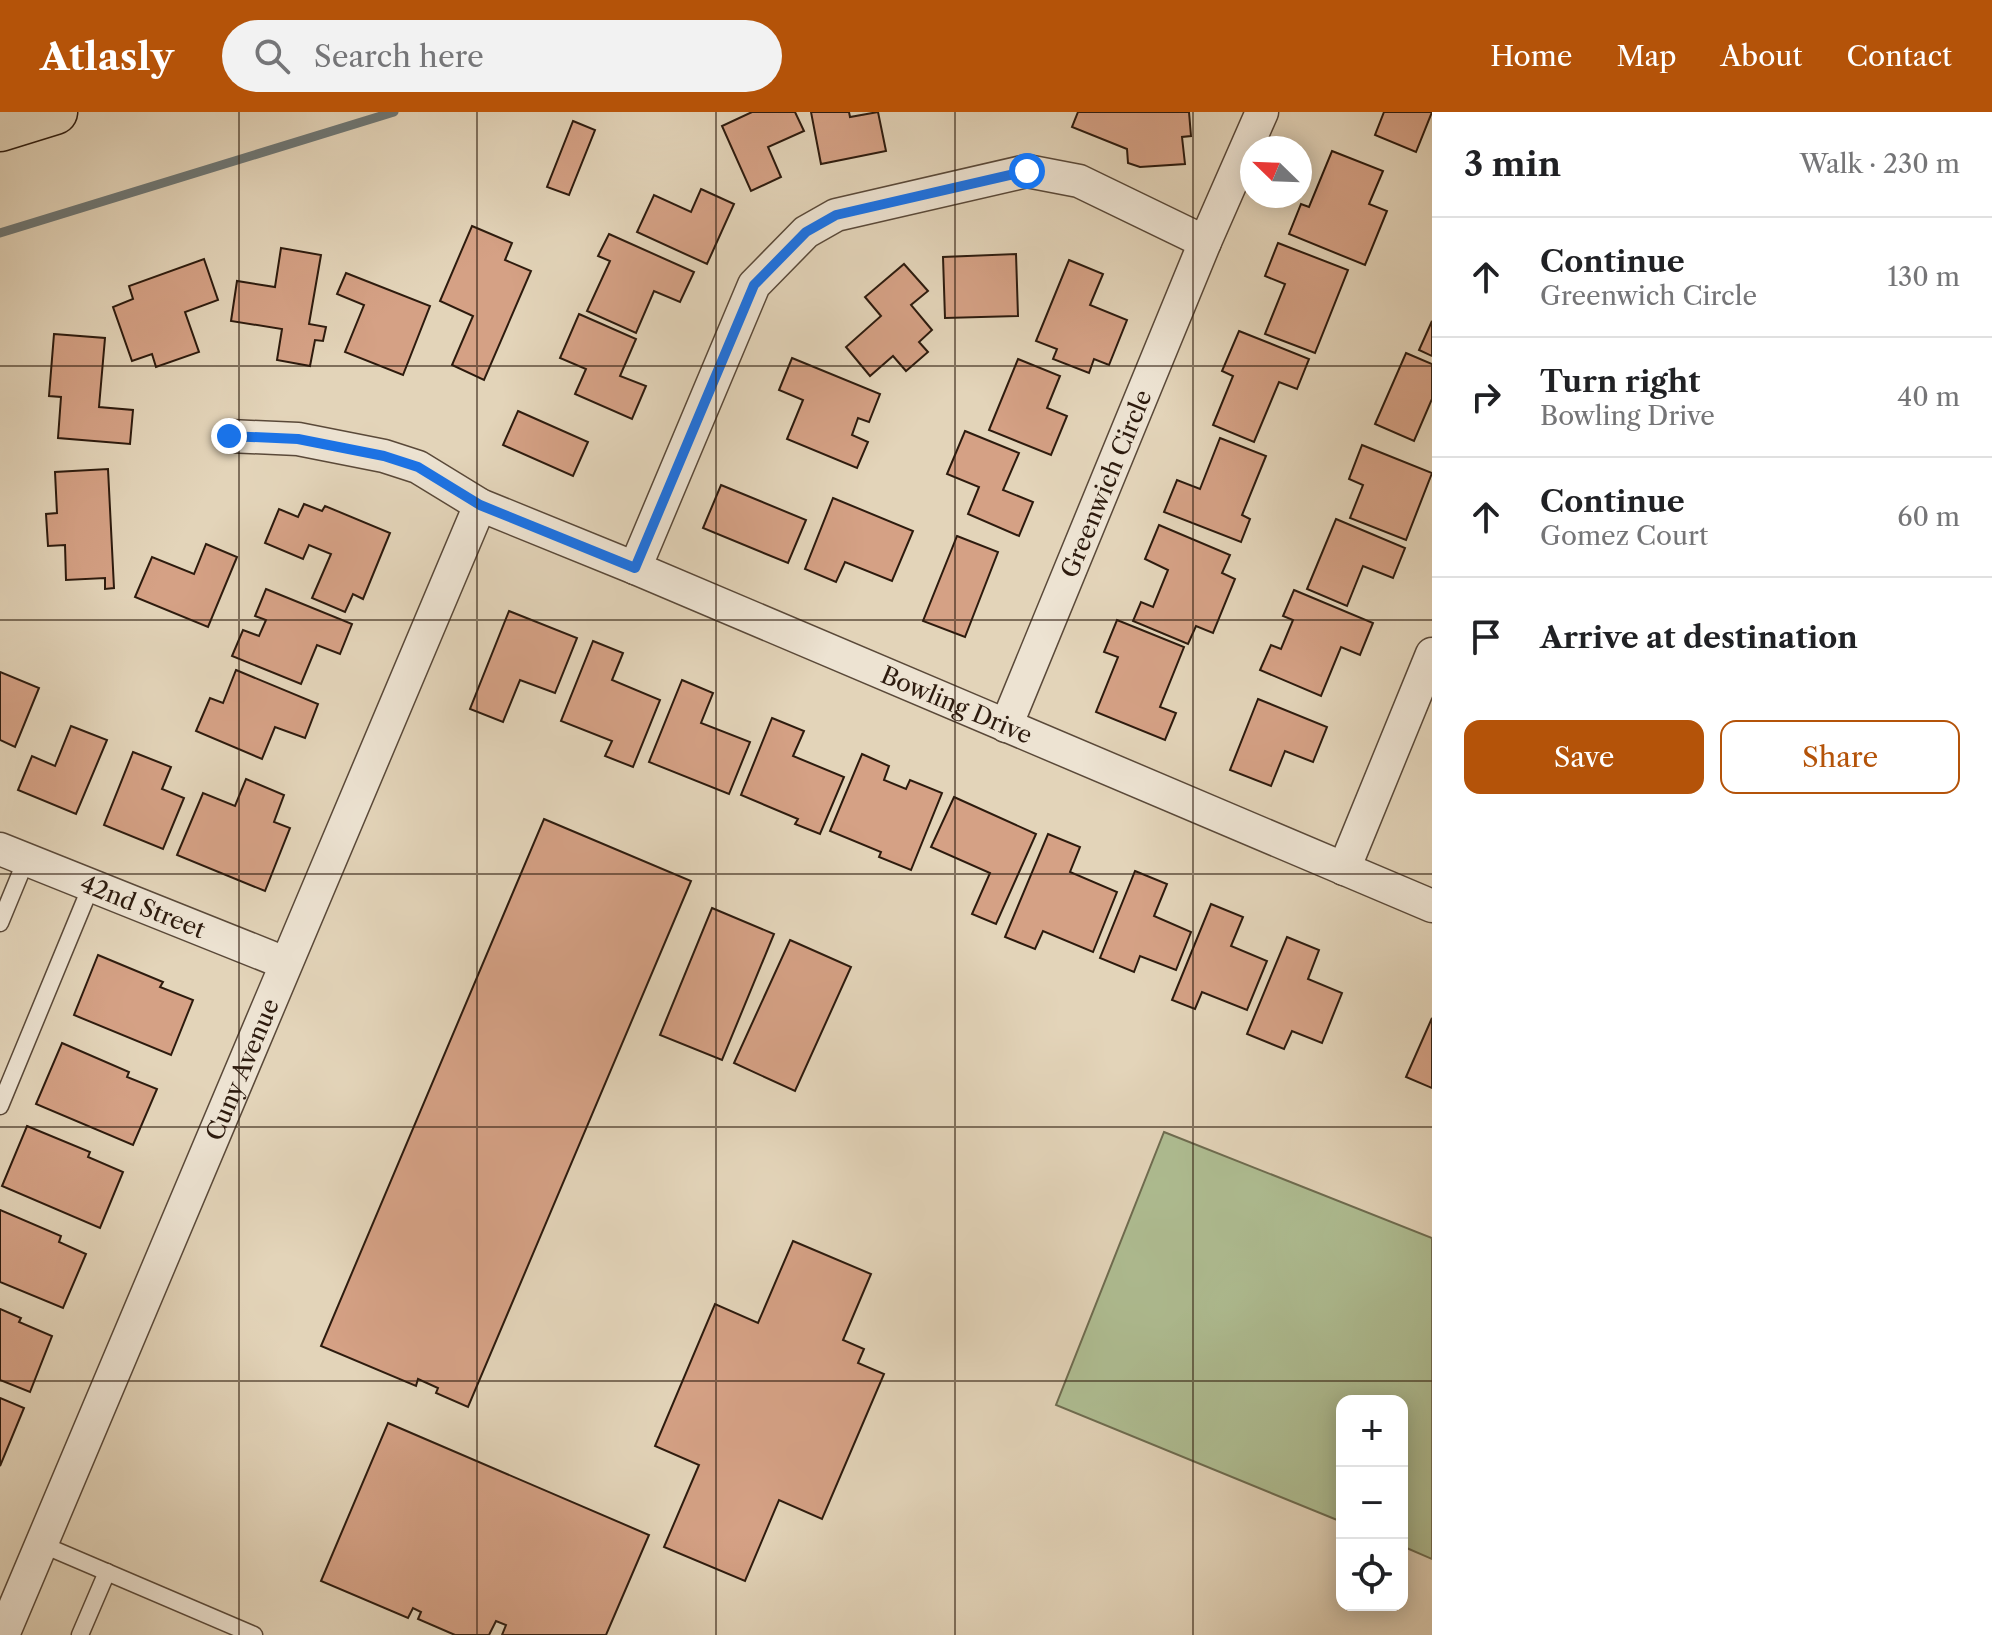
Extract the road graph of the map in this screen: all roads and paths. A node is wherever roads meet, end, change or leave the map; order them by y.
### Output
1 (55, 112) edge
2 (1262, 112) edge
3 (0, 129) edge
4 (1205, 242) junction
5 (229, 436) dead end
6 (480, 505) junction
7 (635, 568) junction
8 (1432, 654) edge
9 (1006, 726) junction
10 (13, 854) edge
11 (1344, 869) junction
12 (91, 886) junction
13 (1432, 906) edge
14 (0, 923) edge
15 (285, 963) junction
16 (0, 1106) edge
17 (41, 1544) junction
18 (107, 1572) junction
19 (3, 1635) edge
20 (80, 1635) edge
21 (254, 1635) edge

1 - 3 highway
2 - 4 street, Greenwich Circle
4 - 7 street
4 - 9 street, Greenwich Circle
5 - 6 street, Bowling Drive
6 - 7 street, Bowling Drive
6 - 15 street, Cuny Avenue
7 - 9 street, Bowling Drive
8 - 11 street
9 - 11 street, Bowling Drive
10 - 12 street, 42nd Street
10 - 14 lane
11 - 13 street, Bowling Drive
12 - 15 street, 42nd Street
12 - 16 lane
15 - 17 street, Cuny Avenue
17 - 18 lane
17 - 19 street, Cuny Avenue
18 - 20 lane
18 - 21 lane

